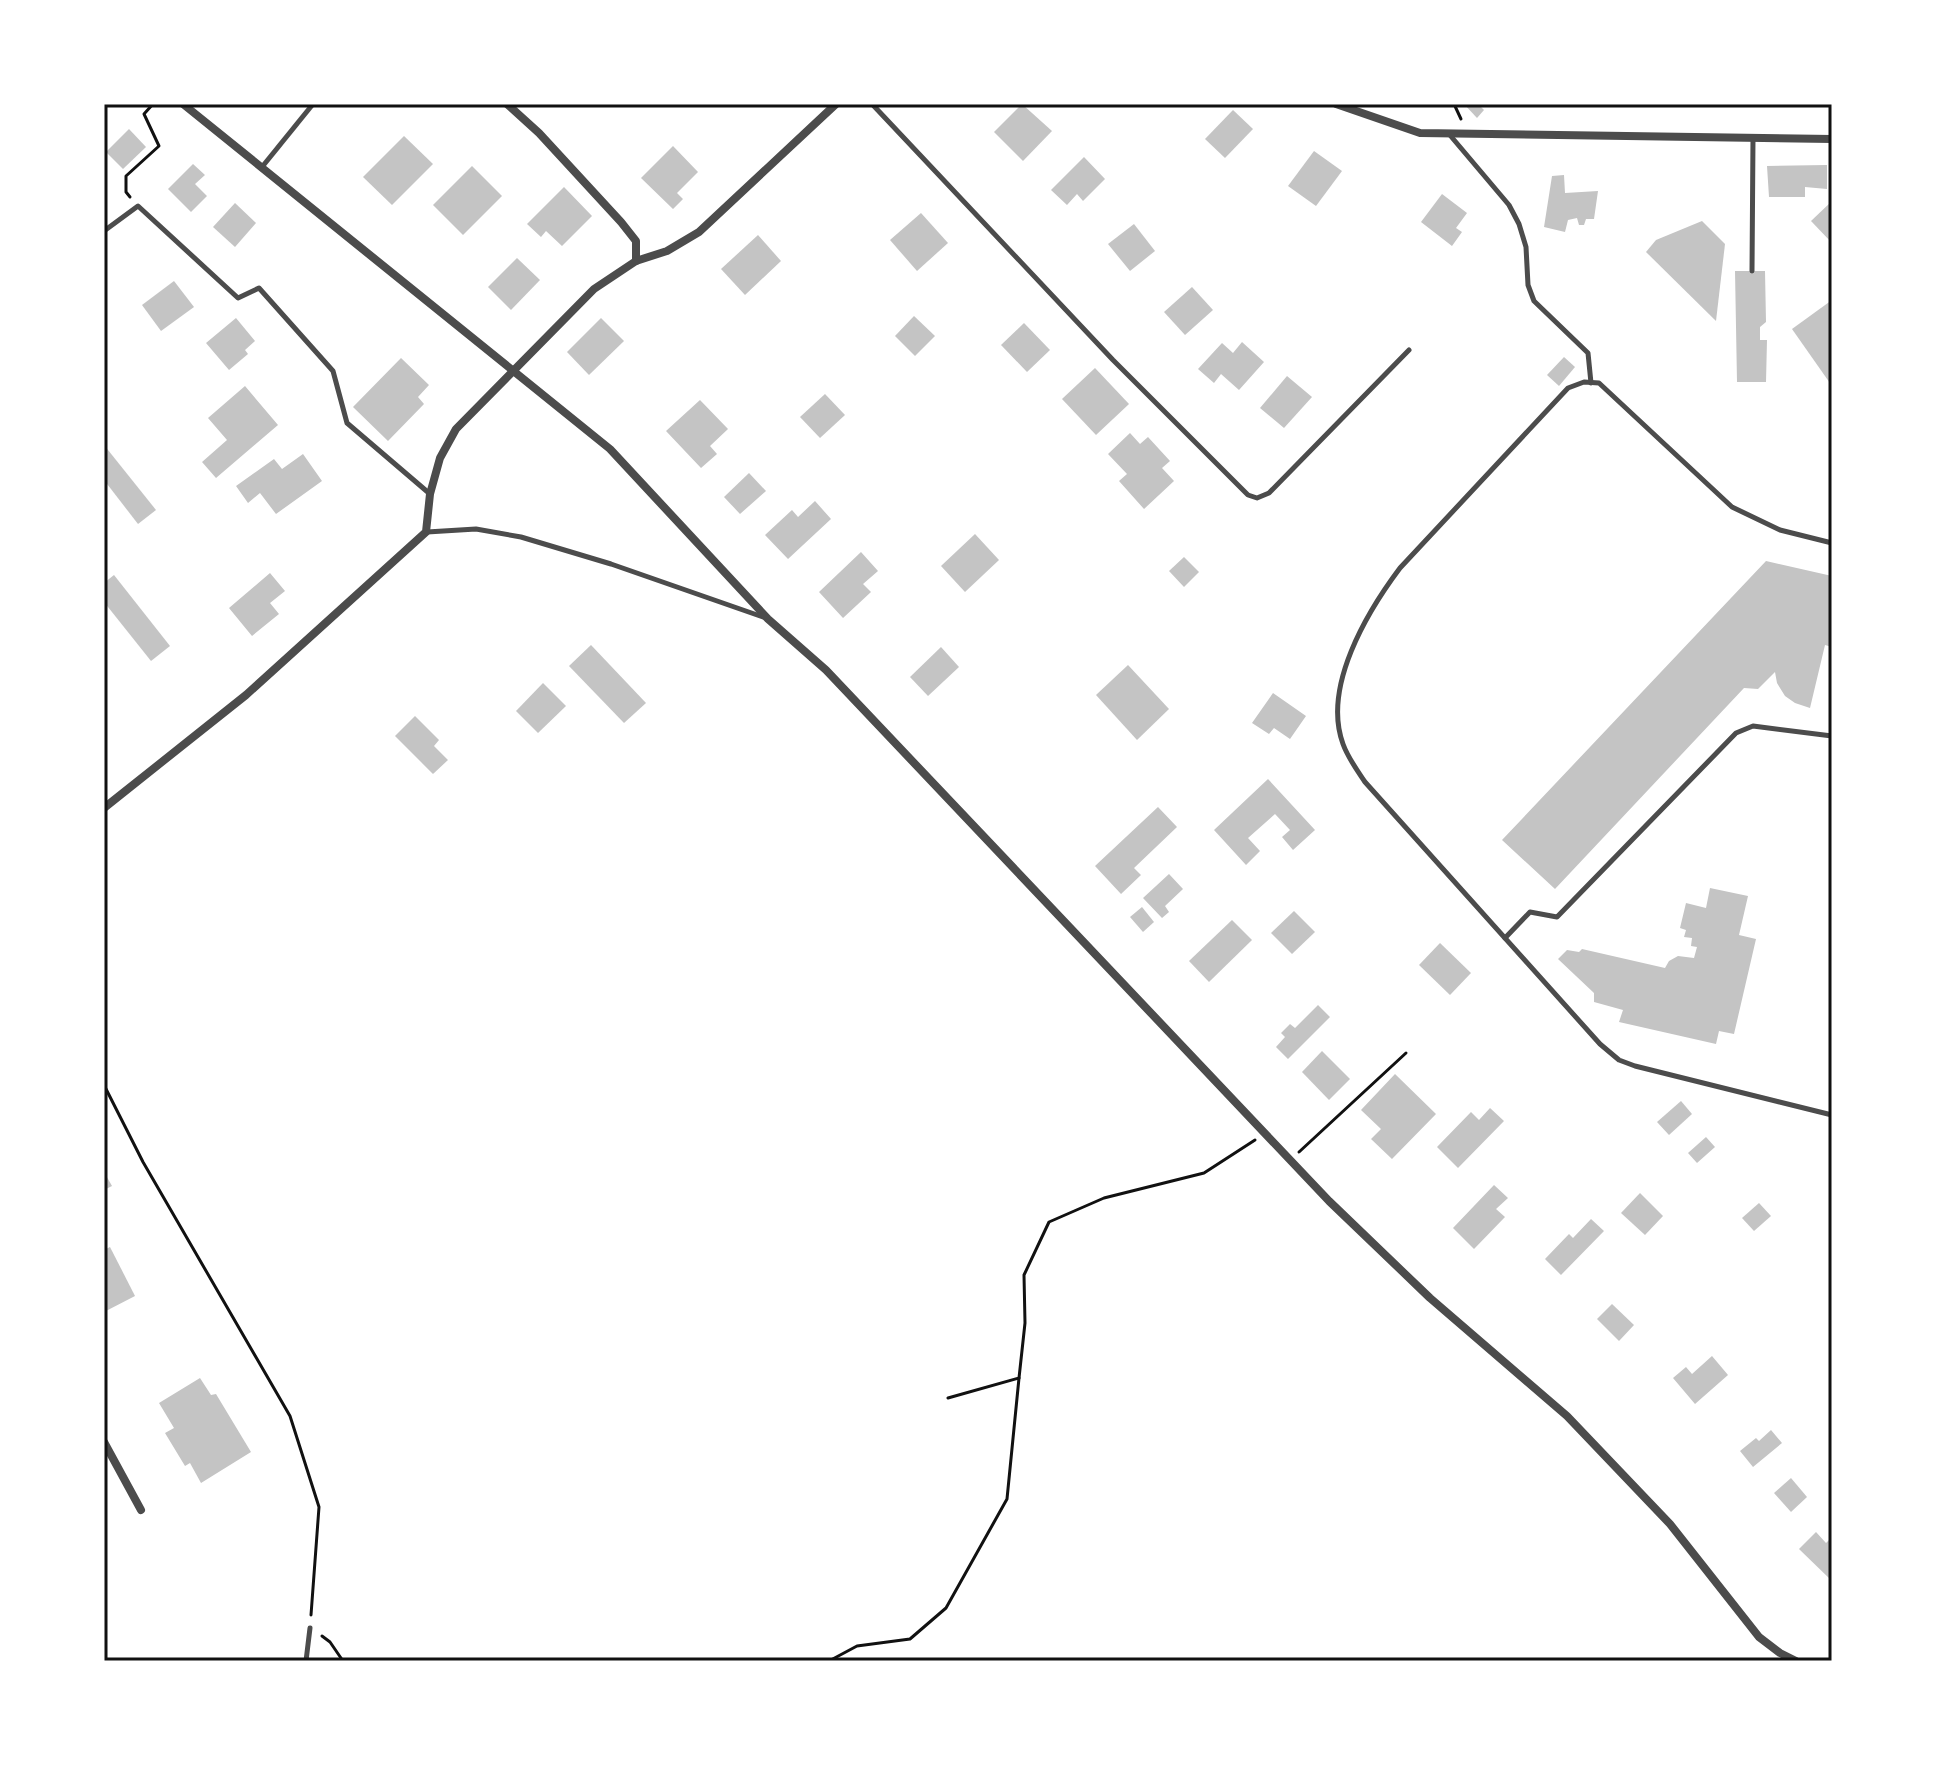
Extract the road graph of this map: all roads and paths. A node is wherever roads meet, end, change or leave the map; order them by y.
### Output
1 (153, 104) edge
2 (183, 104) edge
3 (313, 104) edge
4 (507, 104) edge
5 (836, 104) edge
6 (872, 104) edge
7 (1336, 104) edge
8 (1449, 134) junction
9 (1753, 138) junction
10 (1832, 139) edge
11 (262, 167) junction
12 (138, 206) junction
13 (104, 231) edge
14 (636, 261) junction
15 (1752, 271) dead end
16 (1409, 350) dead end
17 (513, 371) junction
18 (1591, 383) junction
19 (430, 494) junction
20 (426, 532) junction
21 (1832, 543) edge
22 (768, 619) junction
23 (1832, 736) edge
24 (104, 808) edge
25 (1505, 938) junction
26 (1406, 1053) dead end
27 (104, 1085) edge
28 (1832, 1115) edge
29 (1265, 1134) junction
30 (1291, 1160) junction
31 (1019, 1378) junction
32 (948, 1398) dead end
33 (104, 1442) edge
34 (141, 1510) dead end
35 (310, 1628) junction
36 (306, 1661) edge
37 (343, 1661) edge
38 (829, 1661) edge
39 (1796, 1661) edge

1 - 12 path
2 - 11 street
3 - 11 lane
4 - 14 street
5 - 14 street
6 - 16 lane
7 - 8 street
8 - 9 street
8 - 18 lane
9 - 10 street
9 - 15 lane
11 - 17 street
12 - 13 lane
12 - 19 lane
14 - 17 street
17 - 19 street
17 - 22 street
18 - 21 lane
18 - 25 lane
19 - 20 street
20 - 22 lane
20 - 24 street
22 - 29 street
23 - 25 lane
25 - 28 lane
26 - 30 path
27 - 35 path
29 - 30 street
29 - 31 path
30 - 39 street
31 - 32 path
31 - 38 path
33 - 34 street
35 - 36 lane
35 - 37 path

